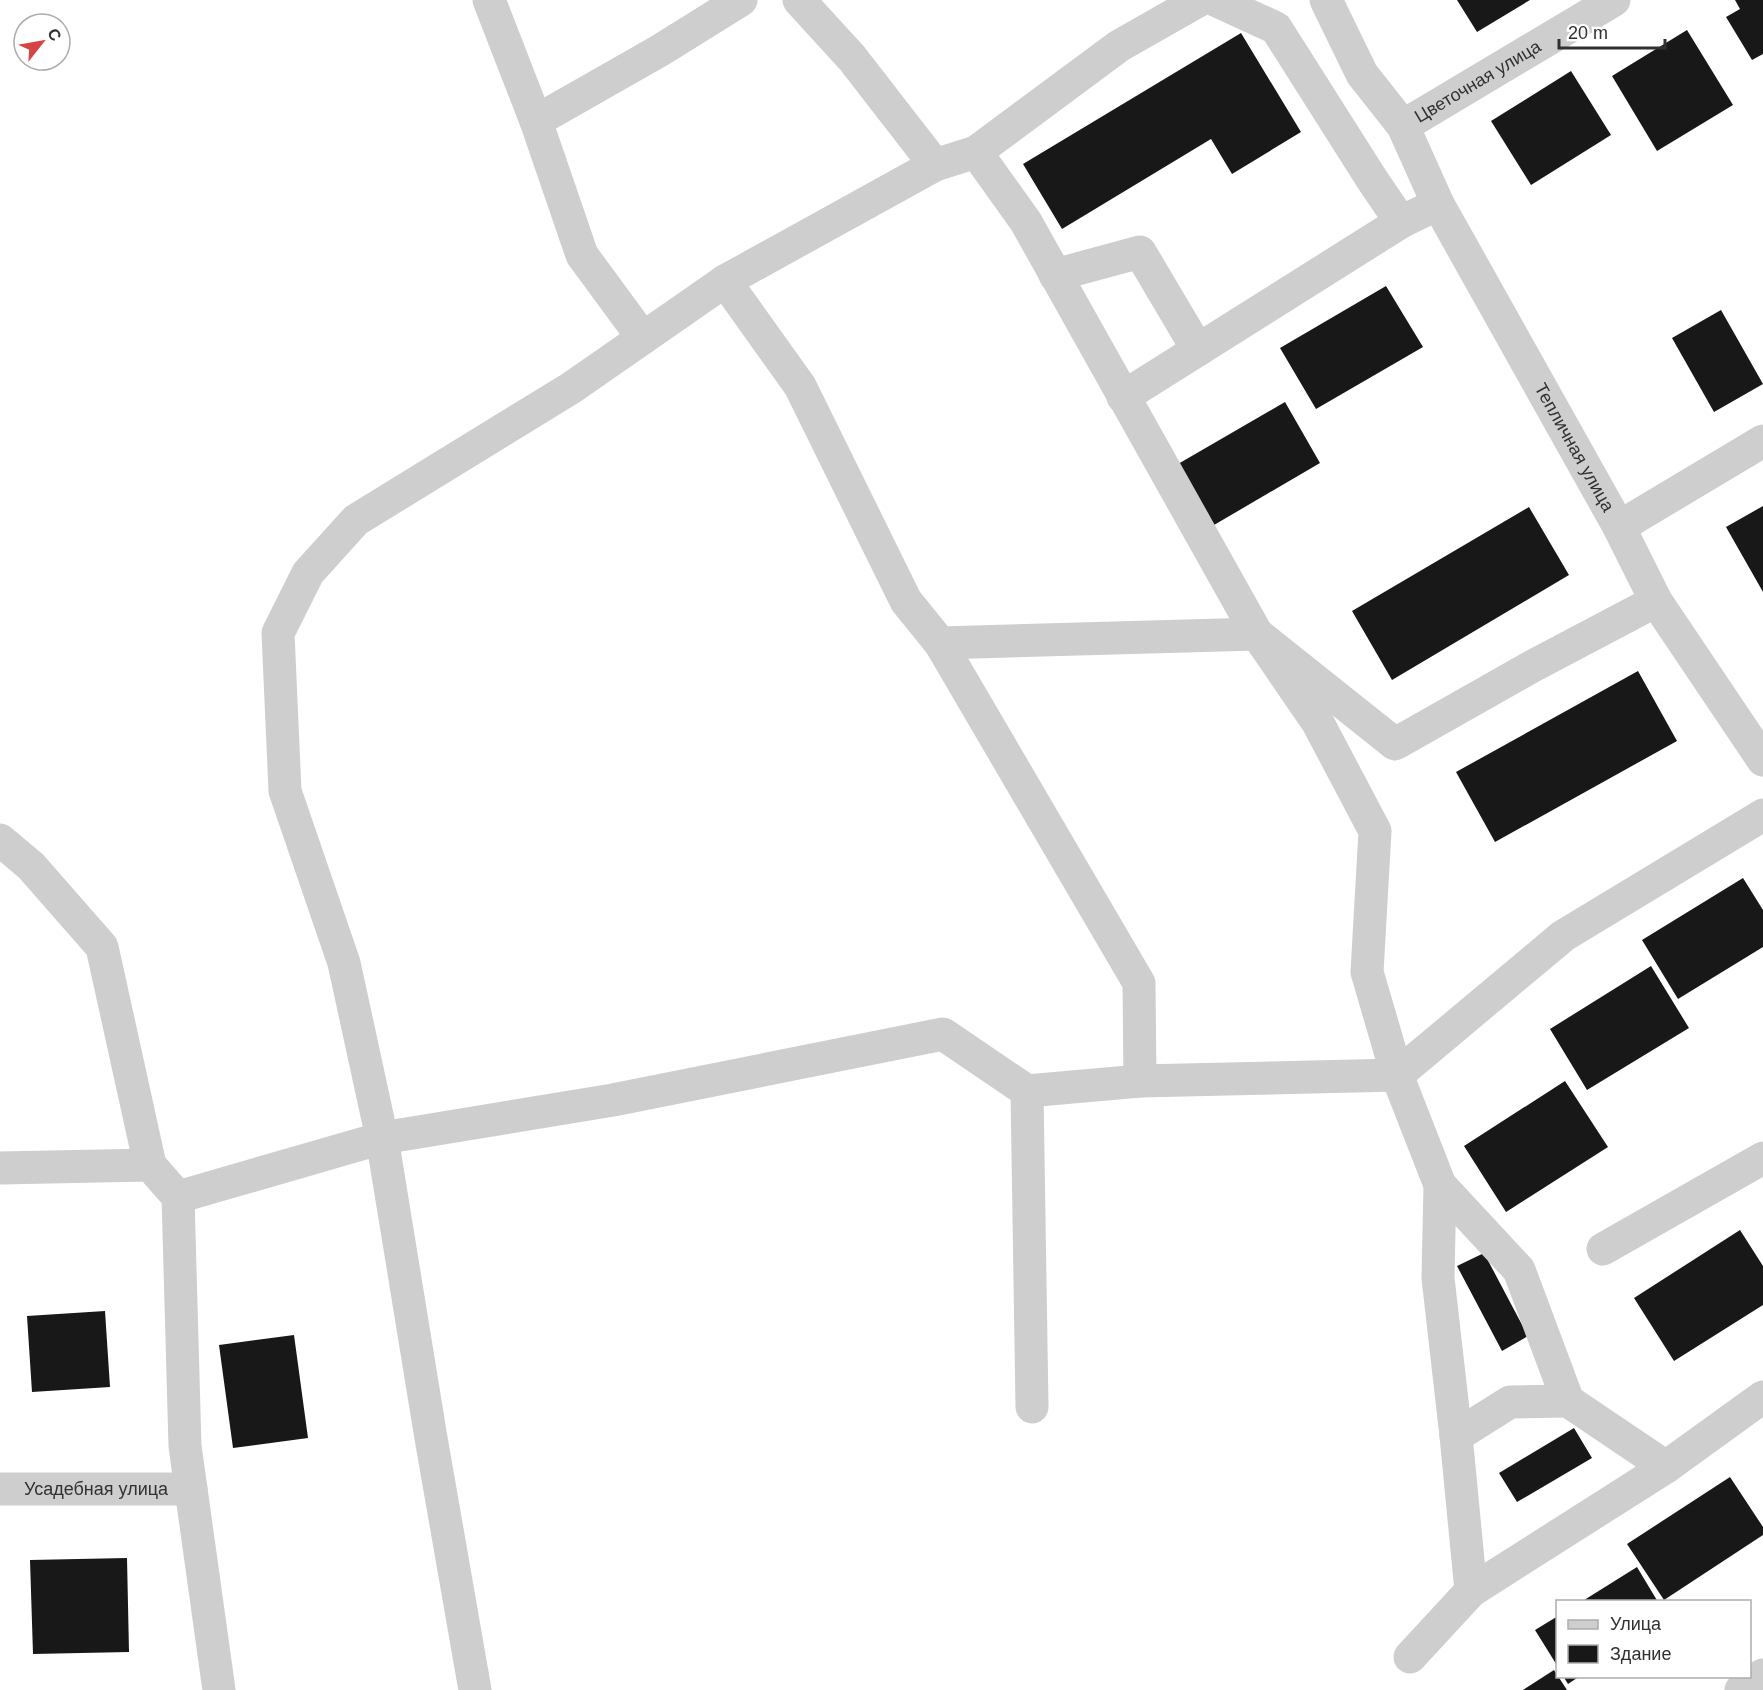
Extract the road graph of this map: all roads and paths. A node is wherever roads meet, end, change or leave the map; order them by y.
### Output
1 (489, 0) edge
2 (741, 0) edge
3 (799, 0) edge
4 (1200, 0) edge
5 (1215, 0) edge
6 (1326, 0) edge
7 (1614, 0) edge
8 (536, 121) junction
9 (1402, 126) junction
10 (976, 152) junction
11 (935, 165) junction
12 (1438, 204) junction
13 (1401, 222) junction
14 (1055, 275) junction
15 (725, 281) junction
16 (643, 338) junction
17 (1198, 350) junction
18 (1122, 397) junction
19 (1763, 441) edge
20 (1619, 527) junction
21 (1656, 601) junction
22 (1257, 634) junction
23 (940, 643) junction
24 (1763, 760) edge
25 (1763, 815) edge
26 (0, 840) edge
27 (1397, 1075) junction
28 (1140, 1081) junction
29 (1027, 1091) junction
30 (381, 1138) junction
31 (1763, 1158) edge
32 (150, 1164) junction
33 (0, 1168) edge
34 (1440, 1185) junction
35 (178, 1197) junction
36 (1603, 1249) dead end
37 (1763, 1397) edge
38 (1568, 1401) junction
39 (1032, 1407) dead end
40 (1456, 1436) junction
41 (1666, 1467) junction
42 (0, 1489) edge
43 (191, 1489) junction
44 (1471, 1591) junction
45 (1410, 1657) dead end
46 (1763, 1675) edge
47 (219, 1690) edge
48 (475, 1690) edge
49 (1741, 1690) edge

1 - 8 street
2 - 8 street
3 - 11 street
4 - 10 street
5 - 13 street
6 - 9 street, Тепличная улица
7 - 9 street, Цветочная улица
8 - 16 street
9 - 12 street, Тепличная улица
10 - 11 street
10 - 14 street
11 - 15 street
12 - 13 street
12 - 20 street, Тепличная улица
13 - 17 street
14 - 17 street
14 - 18 street
15 - 16 street
15 - 23 street
16 - 30 street
17 - 18 street
18 - 22 street
19 - 20 street
20 - 21 street, Тепличная улица
21 - 22 street
21 - 24 street, Тепличная улица
22 - 23 street
22 - 27 street
23 - 28 street
25 - 27 street
26 - 32 street
27 - 28 street
27 - 34 street
28 - 29 street
29 - 30 street
29 - 39 street
30 - 35 street
30 - 48 street
31 - 36 street
32 - 33 street
32 - 35 street
34 - 38 street
34 - 40 street
35 - 43 street
37 - 41 street
38 - 40 street
38 - 41 street
40 - 44 street
41 - 44 street
42 - 43 street, Усадебная улица
43 - 47 street
44 - 45 street
46 - 49 street

